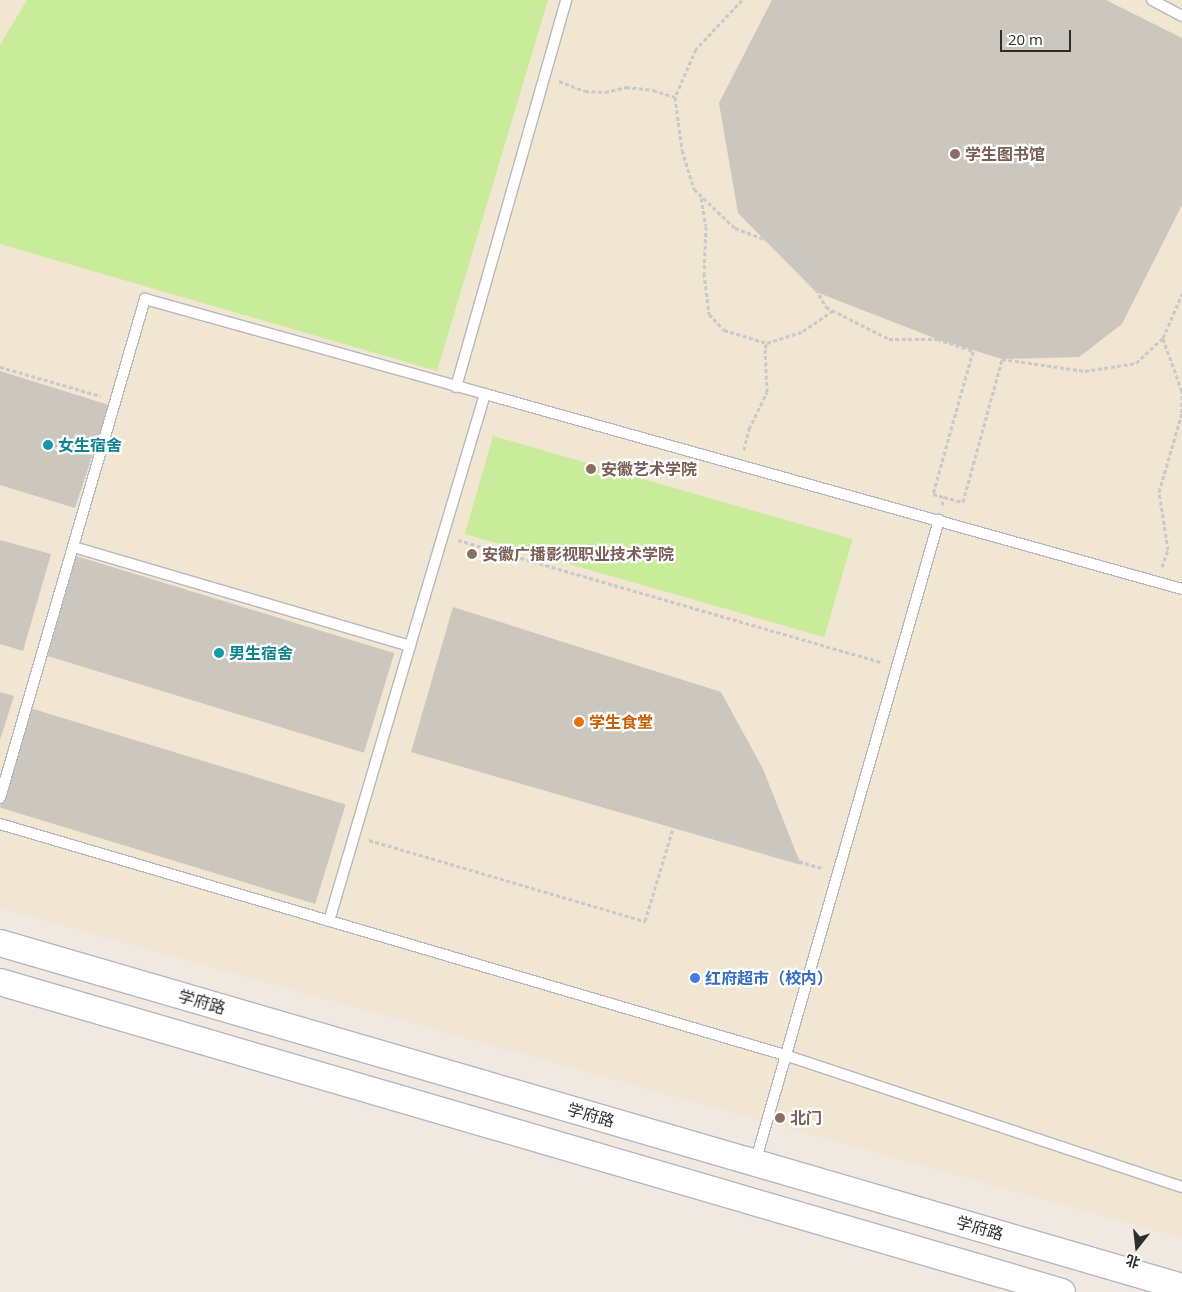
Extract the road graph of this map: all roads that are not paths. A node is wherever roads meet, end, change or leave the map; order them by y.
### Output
1 (566, 0) edge
2 (1152, 0) edge
3 (1182, 16) edge
4 (456, 387) junction
5 (485, 394) junction
6 (939, 520) junction
7 (74, 547) junction
8 (1182, 589) edge
9 (410, 646) junction
10 (0, 798) edge
11 (0, 824) edge
12 (329, 921) junction
13 (0, 943) edge
14 (0, 982) edge
15 (785, 1056) junction
16 (755, 1163) junction
17 (1182, 1187) edge
18 (1182, 1287) edge
19 (1062, 1292) edge

1 - 4 lane
2 - 3 lane
4 - 5 lane
4 - 7 lane
5 - 6 lane
5 - 9 lane
6 - 8 lane
6 - 15 lane
7 - 9 lane
7 - 10 lane
9 - 12 lane
11 - 12 lane
12 - 15 lane
13 - 16 main road, 学府路
14 - 19 main road
15 - 16 lane
15 - 17 lane
16 - 18 main road, 学府路

